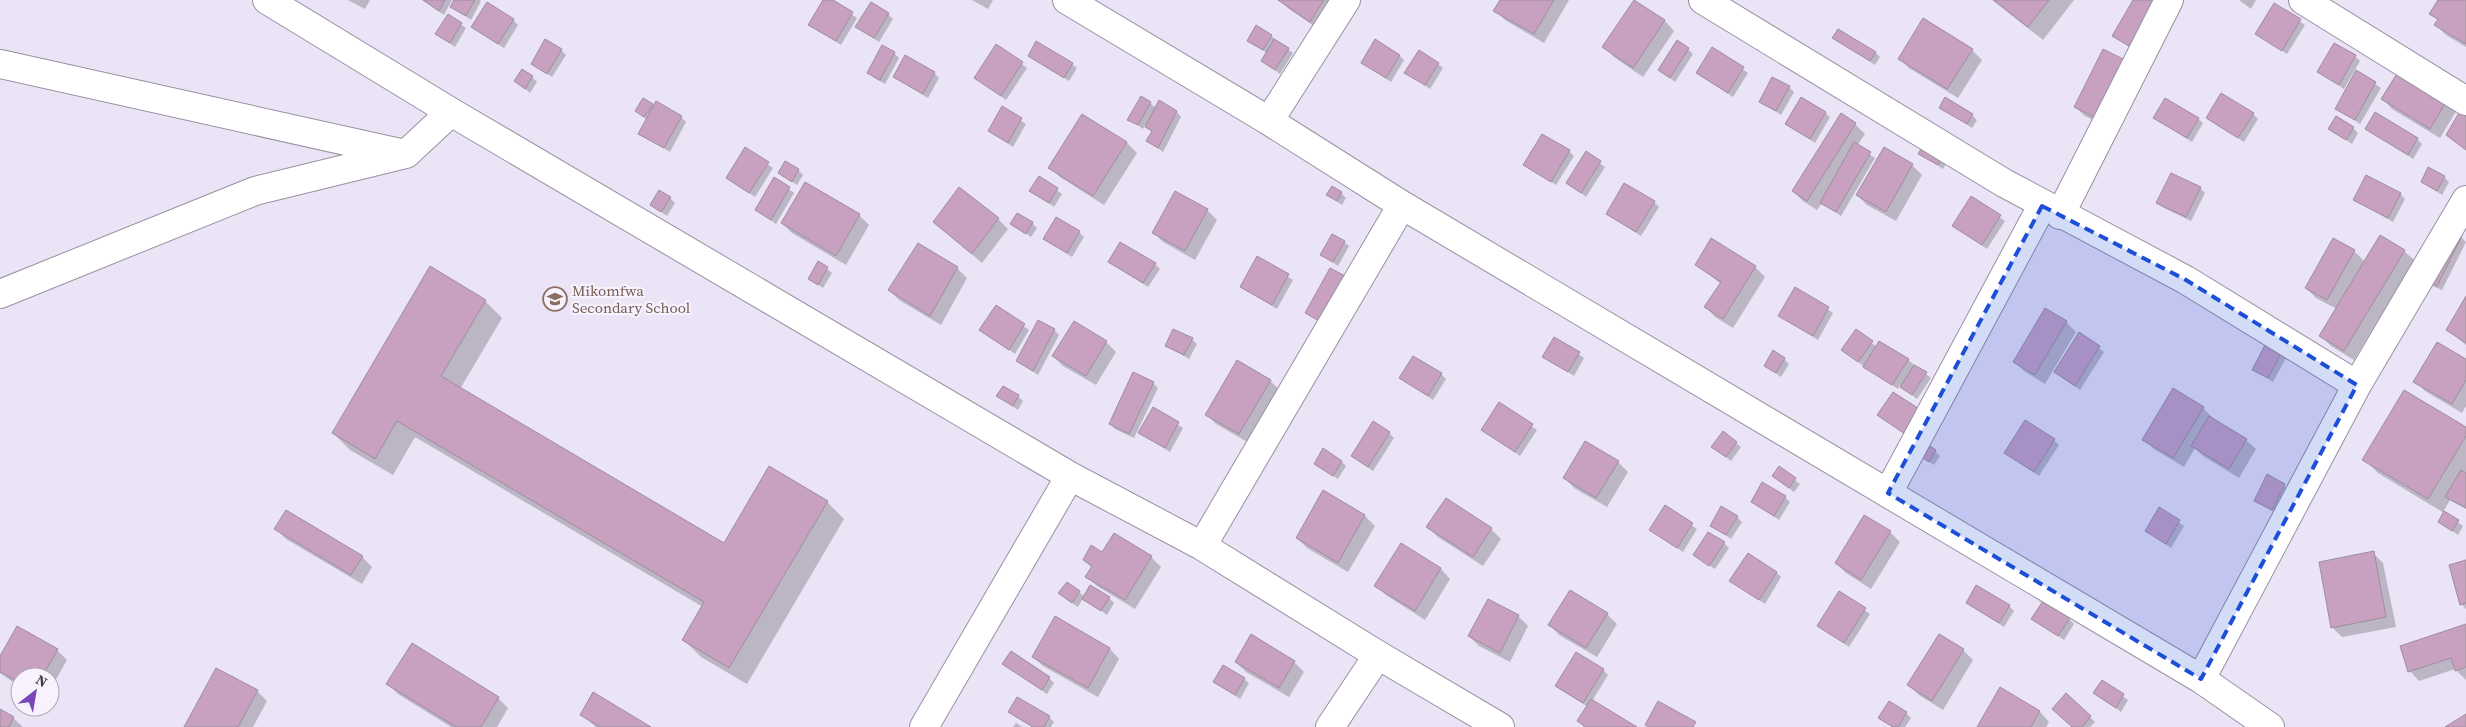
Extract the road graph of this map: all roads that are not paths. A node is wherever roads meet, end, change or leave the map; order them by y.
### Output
1 (267, 0) edge
2 (1067, 0) edge
3 (1346, 0) edge
4 (1703, 0) edge
5 (2169, 0) edge
6 (2303, 0) edge
7 (0, 64) edge
8 (2466, 102) edge
9 (451, 112) junction
10 (1269, 121) junction
11 (406, 154) junction
12 (2466, 200) edge
13 (1402, 205) junction
14 (2051, 210) junction
15 (0, 294) edge
16 (2356, 385) junction
17 (1070, 476) junction
18 (1888, 493) junction
19 (1202, 546) junction
20 (1378, 655) junction
21 (2200, 679) junction
22 (2256, 723) edge
23 (924, 727) edge
24 (1330, 727) edge
25 (1500, 727) edge

1 - 9 street
2 - 10 street
3 - 10 street
4 - 14 street
5 - 14 street
6 - 8 street
7 - 11 street
9 - 11 street
9 - 17 street
10 - 13 street
11 - 15 street
12 - 16 street
13 - 18 street
13 - 19 street
14 - 16 street
14 - 18 street
16 - 21 street
17 - 19 street
17 - 23 street
18 - 21 street
19 - 20 street
20 - 24 street
20 - 25 street
21 - 22 street

